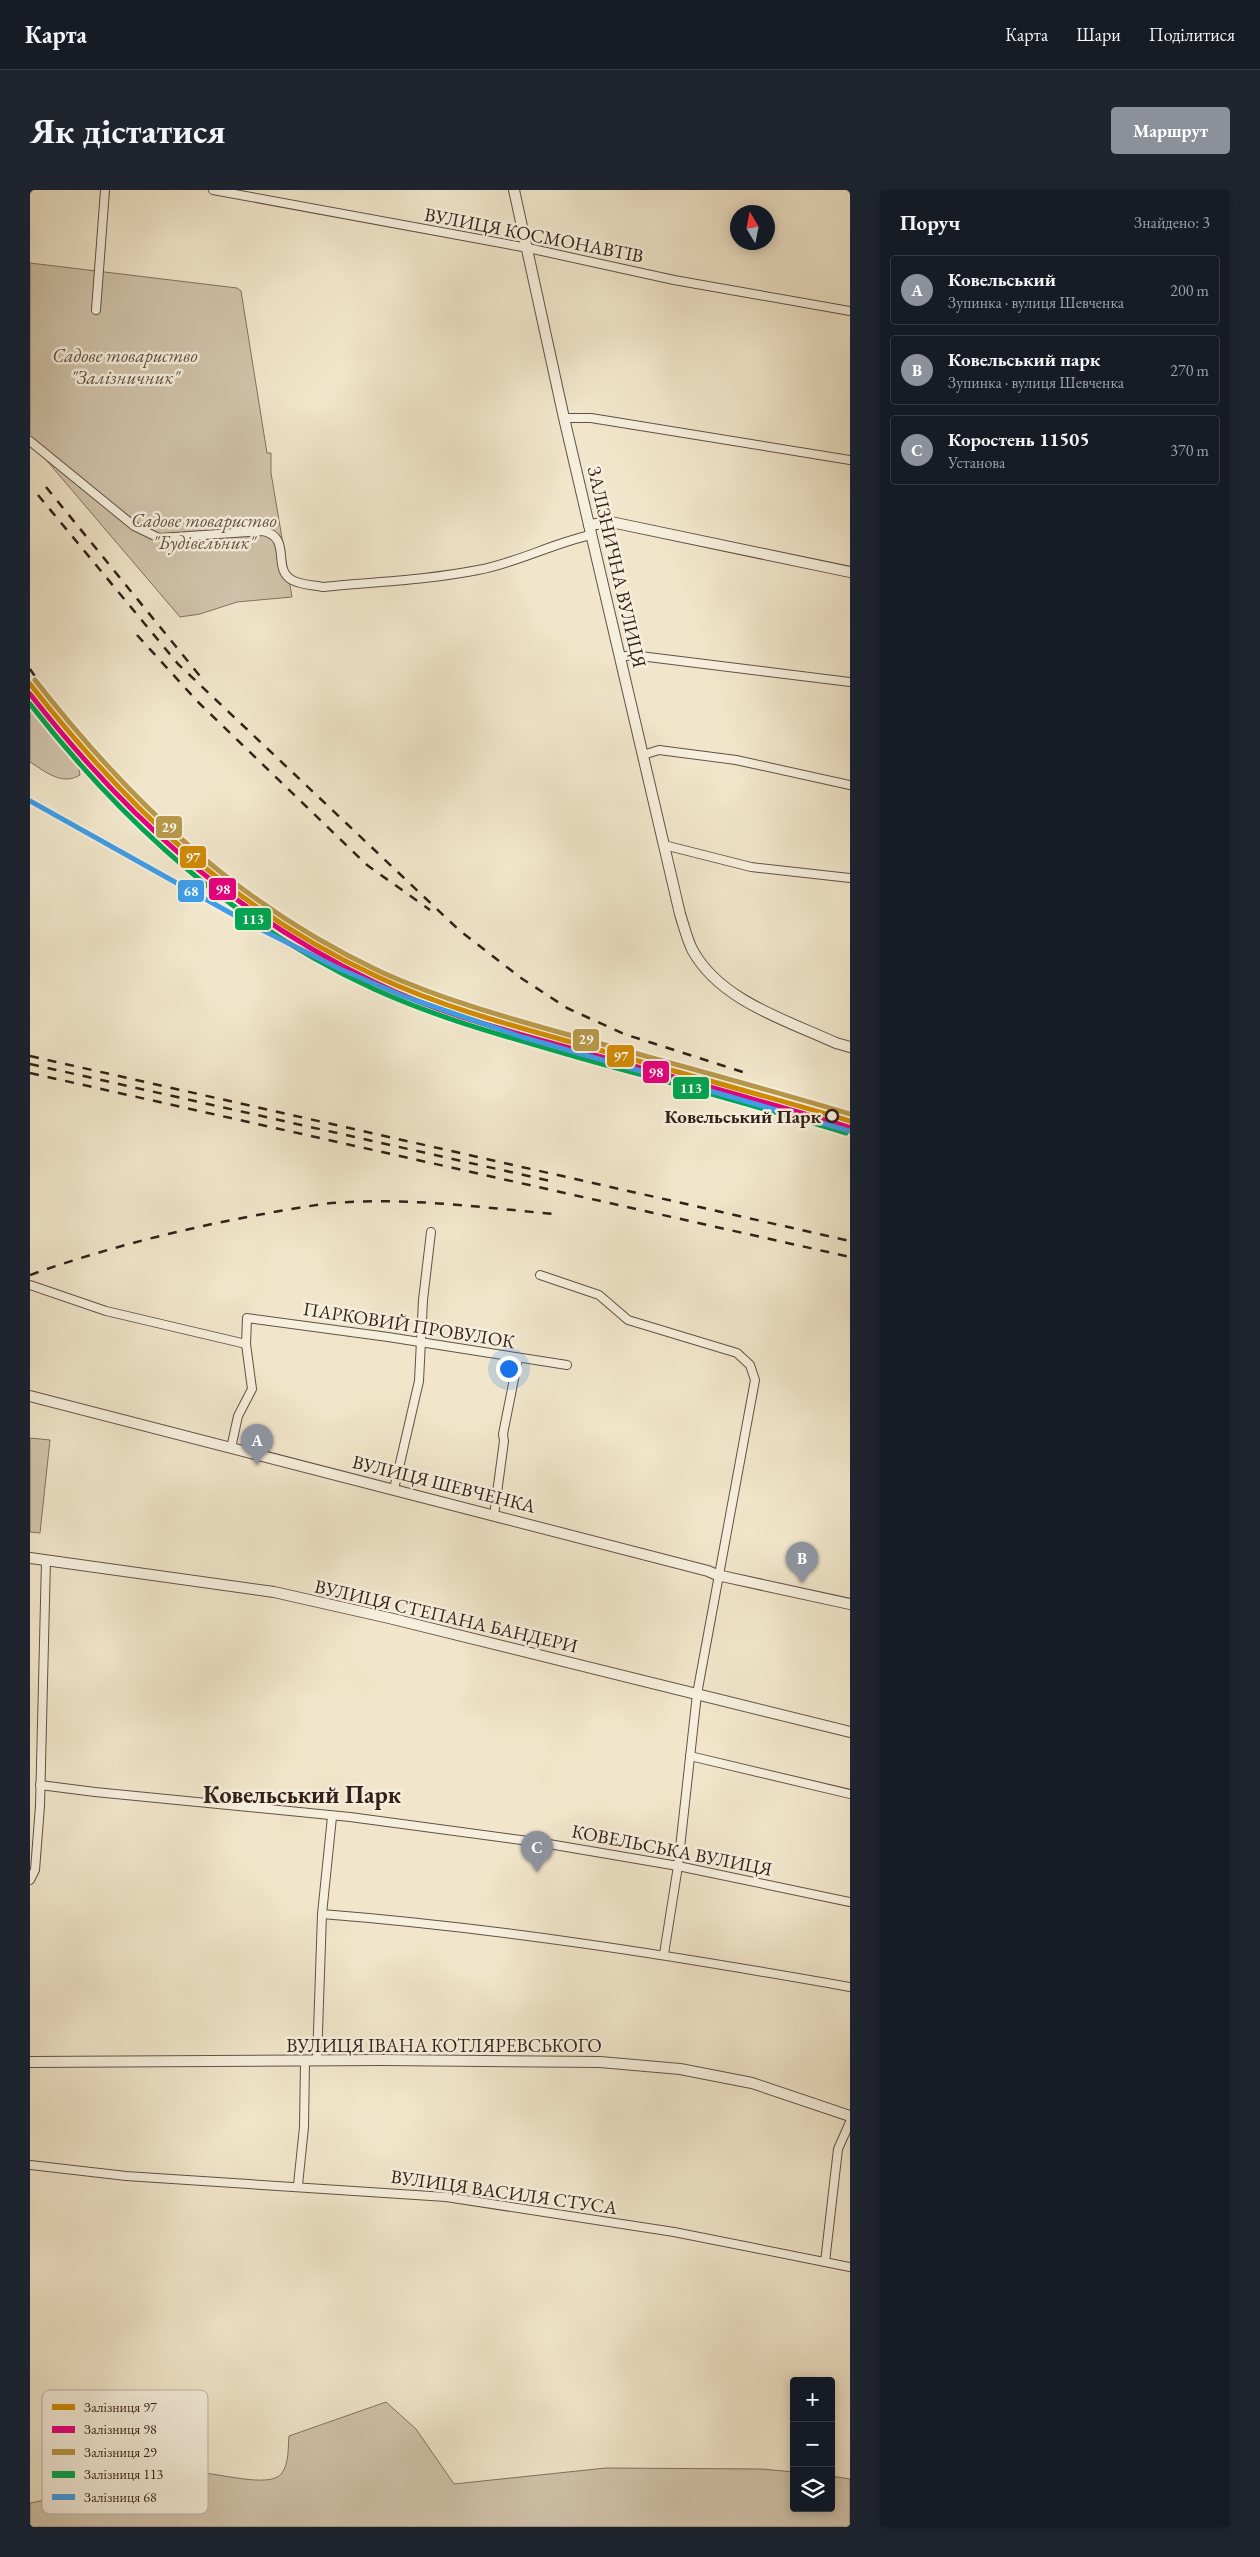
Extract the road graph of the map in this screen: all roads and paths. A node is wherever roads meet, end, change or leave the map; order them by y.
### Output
1 (105, 190) edge
2 (213, 190) edge
3 (514, 190) edge
4 (528, 248) junction
5 (96, 310) dead end
6 (850, 311) edge
7 (564, 418) junction
8 (30, 441) edge
9 (850, 460) edge
10 (590, 530) junction
11 (850, 572) edge
12 (620, 657) junction
13 (850, 682) edge
14 (643, 755) junction
15 (850, 785) edge
16 (664, 845) junction
17 (850, 878) edge
18 (850, 1047) edge
19 (431, 1232) dead end
20 (540, 1275) dead end
21 (30, 1285) edge
22 (246, 1344) junction
23 (421, 1344) junction
24 (518, 1359) junction
25 (568, 1365) dead end
26 (30, 1396) edge
27 (231, 1448) junction
28 (394, 1489) junction
29 (494, 1515) junction
30 (30, 1558) edge
31 (46, 1560) junction
32 (717, 1575) junction
33 (850, 1604) edge
34 (697, 1694) junction
35 (850, 1732) edge
36 (690, 1756) junction
37 (40, 1785) junction
38 (850, 1794) edge
39 (332, 1817) junction
40 (678, 1866) junction
41 (30, 1880) edge
42 (850, 1902) edge
43 (322, 1914) junction
44 (664, 1954) junction
45 (850, 1987) edge
46 (305, 2061) junction
47 (317, 2061) junction
48 (30, 2062) edge
49 (850, 2116) edge
50 (850, 2122) edge
51 (30, 2166) edge
52 (298, 2185) junction
53 (825, 2262) junction
54 (850, 2267) edge

1 - 5 street
2 - 4 street, ВУЛИЦЯ КОСМОНАВТІВ
3 - 4 street, ЗАЛІЗНИЧНА ВУЛИЦЯ
4 - 6 street, ВУЛИЦЯ КОСМОНАВТІВ
4 - 7 street, ЗАЛІЗНИЧНА ВУЛИЦЯ
7 - 9 street
7 - 10 street, ЗАЛІЗНИЧНА ВУЛИЦЯ
8 - 10 street
10 - 11 street
10 - 12 street, ЗАЛІЗНИЧНА ВУЛИЦЯ
12 - 13 street
12 - 14 street, ЗАЛІЗНИЧНА ВУЛИЦЯ
14 - 15 street
14 - 16 street, ЗАЛІЗНИЧНА ВУЛИЦЯ
16 - 17 street
16 - 18 street, ЗАЛІЗНИЧНА ВУЛИЦЯ
19 - 23 street
20 - 32 street
21 - 22 street
22 - 23 street, ПАРКОВИЙ ПРОВУЛОК
22 - 27 street
23 - 24 street, ПАРКОВИЙ ПРОВУЛОК
23 - 28 street
24 - 25 street, ПАРКОВИЙ ПРОВУЛОК
24 - 29 street
26 - 27 street, ВУЛИЦЯ ШЕВЧЕНКА
27 - 28 street, ВУЛИЦЯ ШЕВЧЕНКА
28 - 29 street, ВУЛИЦЯ ШЕВЧЕНКА
29 - 32 street, ВУЛИЦЯ ШЕВЧЕНКА
30 - 31 street, ВУЛИЦЯ СТЕПАНА БАНДЕРИ
31 - 34 street, ВУЛИЦЯ СТЕПАНА БАНДЕРИ
31 - 37 street
32 - 33 street, ВУЛИЦЯ ШЕВЧЕНКА
32 - 34 street
34 - 35 street, ВУЛИЦЯ СТЕПАНА БАНДЕРИ
34 - 36 street
36 - 38 street
36 - 40 street
37 - 39 street, КОВЕЛЬСЬКА ВУЛИЦЯ
37 - 41 street
39 - 40 street, КОВЕЛЬСЬКА ВУЛИЦЯ
39 - 43 street
40 - 42 street, КОВЕЛЬСЬКА ВУЛИЦЯ
40 - 44 street
43 - 44 street
43 - 47 street
44 - 45 street
46 - 47 street, ВУЛИЦЯ ІВАНА КОТЛЯРЕВСЬКОГО
46 - 48 street, ВУЛИЦЯ ІВАНА КОТЛЯРЕВСЬКОГО
46 - 52 street
47 - 49 street, ВУЛИЦЯ ІВАНА КОТЛЯРЕВСЬКОГО
50 - 53 street
51 - 52 street, ВУЛИЦЯ ВАСИЛЯ СТУСА
52 - 53 street, ВУЛИЦЯ ВАСИЛЯ СТУСА
53 - 54 street, ВУЛИЦЯ ВАСИЛЯ СТУСА

